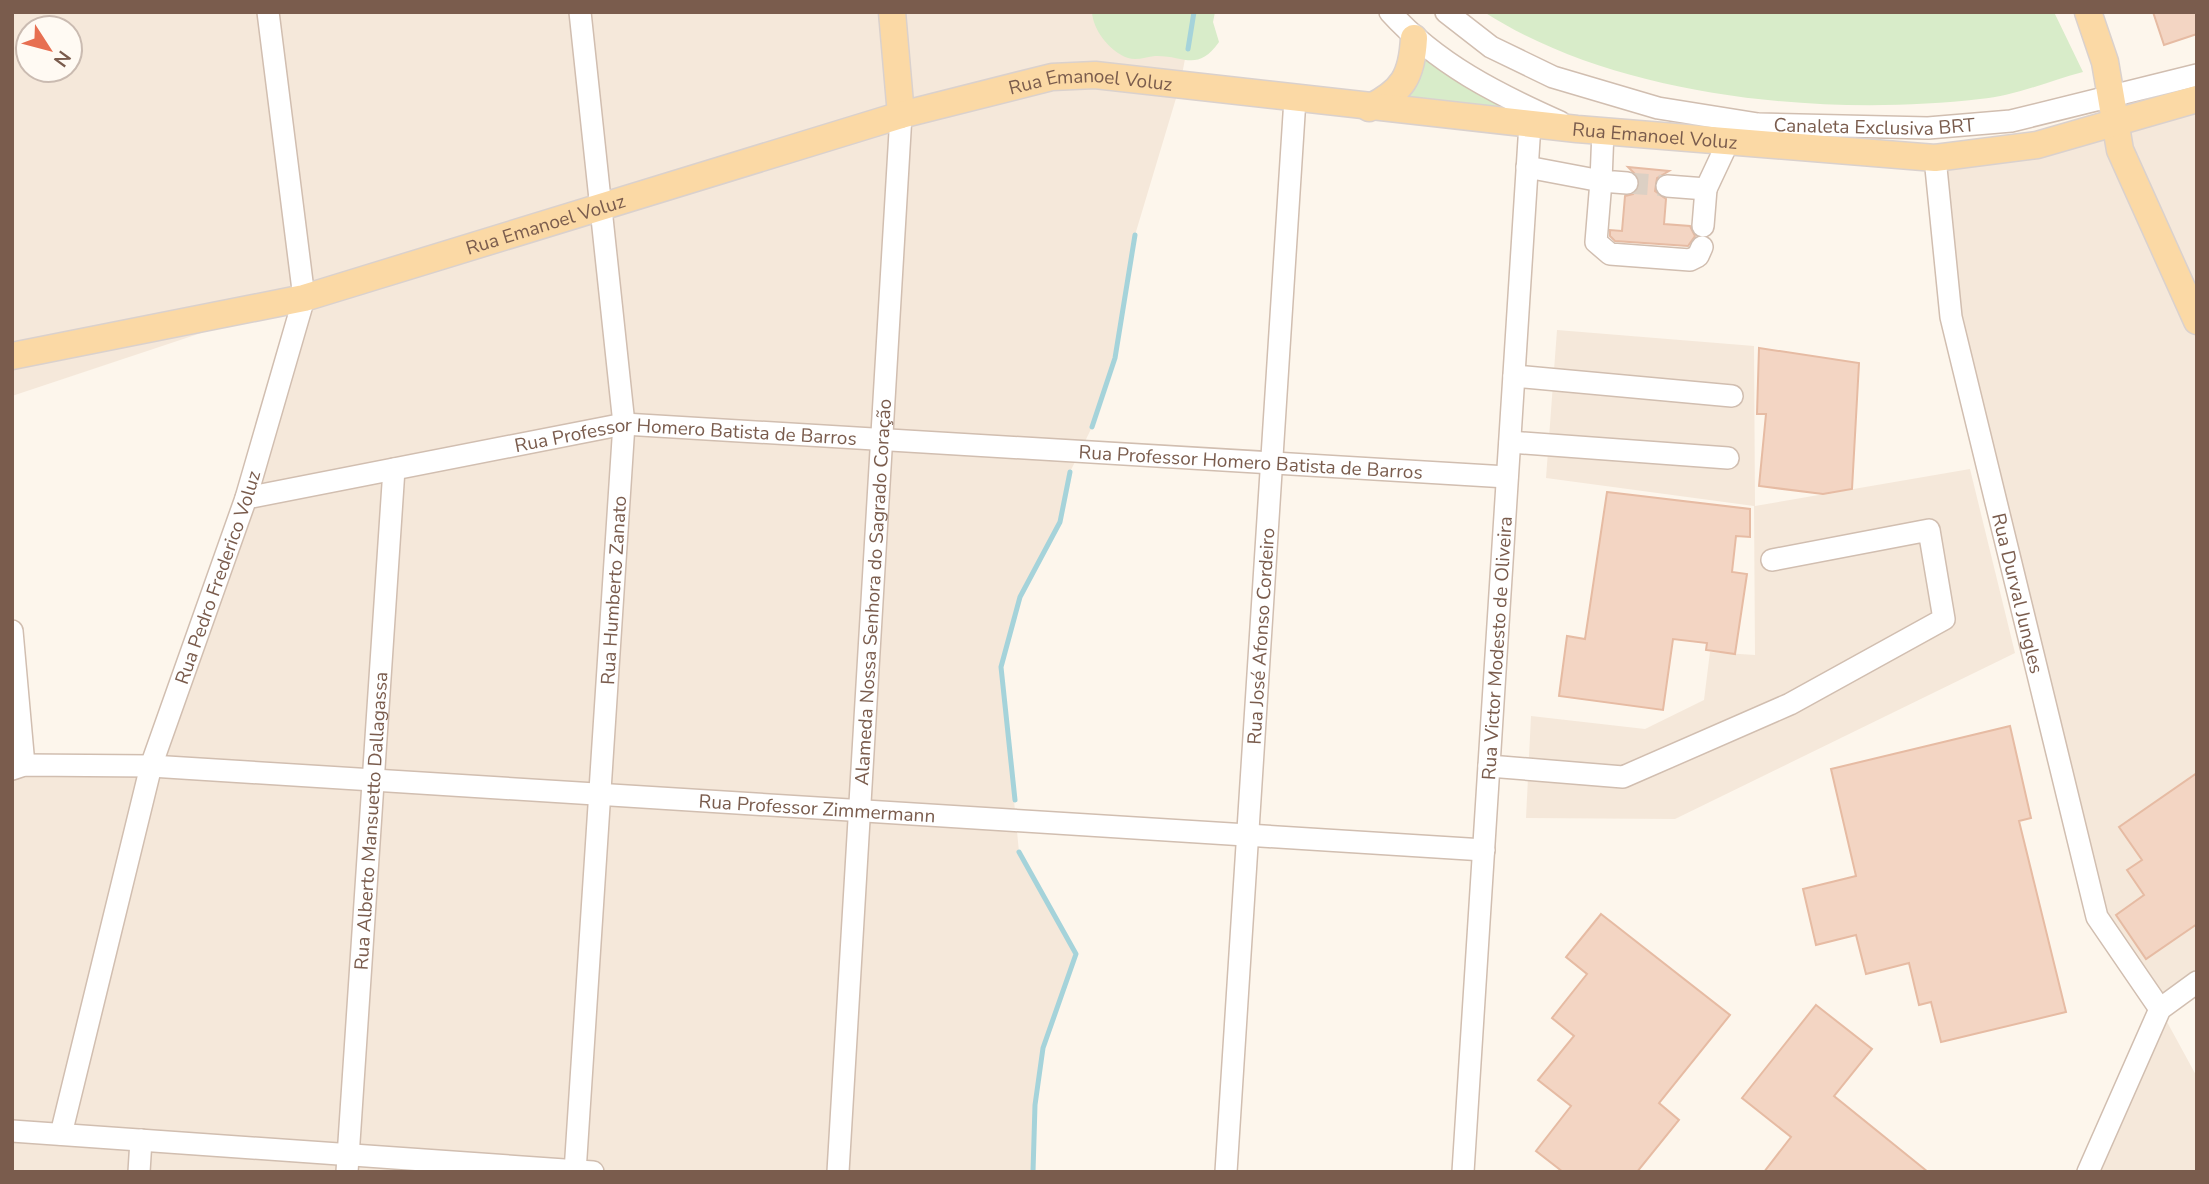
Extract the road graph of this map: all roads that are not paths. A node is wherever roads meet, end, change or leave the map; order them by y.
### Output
1 (268, 12) edge
2 (580, 12) edge
3 (892, 12) edge
4 (1390, 12) edge
5 (1446, 12) edge
6 (2088, 12) edge
7 (1414, 38) junction
8 (2197, 75) edge
9 (2110, 97) junction
10 (1295, 99) junction
11 (2197, 99) edge
12 (1369, 108) junction
13 (901, 115) junction
14 (1530, 124) junction
15 (2115, 124) junction
16 (1590, 130) junction
17 (1729, 140) junction
18 (1935, 158) junction
19 (1527, 167) junction
20 (1601, 181) junction
21 (1627, 183) tunnel mouth
22 (1667, 186) tunnel mouth
23 (1706, 189) junction
24 (600, 207) junction
25 (304, 298) junction
26 (2197, 321) edge
27 (12, 356) edge
28 (1514, 376) junction
29 (1732, 396) dead end
30 (624, 424) junction
31 (882, 439) junction
32 (1510, 442) junction
33 (1728, 458) dead end
34 (1271, 463) junction
35 (394, 469) junction
36 (1507, 477) junction
37 (246, 498) junction
38 (1772, 560) dead end
39 (12, 631) edge
40 (151, 766) junction
41 (1489, 766) junction
42 (18, 767) edge
43 (373, 780) junction
44 (600, 794) junction
45 (860, 810) junction
46 (1248, 835) junction
47 (1484, 850) junction
48 (2197, 982) edge
49 (2160, 1009) junction
50 (12, 1131) edge
51 (61, 1134) junction
52 (141, 1140) junction
53 (348, 1163) edge
54 (581, 1171) edge
55 (139, 1172) edge
56 (838, 1172) edge
57 (1226, 1172) edge
58 (1463, 1172) edge
59 (2088, 1172) edge

1 - 25 street, Rua Pedro Frederico Voluz
2 - 24 street, Rua Humberto Zanato
3 - 13 main road, Alameda Nossa Senhora do Sagrado Coração
4 - 7 street
5 - 9 street, Canaleta Exclusiva BRT
6 - 9 main road
7 - 12 main road
7 - 16 street
8 - 9 street, Canaleta Exclusiva BRT
9 - 15 main road
10 - 12 main road, Rua Emanoel Voluz
10 - 13 main road, Rua Emanoel Voluz
10 - 34 street, Rua José Afonso Cordeiro
11 - 15 main road, Rua Emanoel Voluz
12 - 14 main road, Rua Emanoel Voluz
13 - 24 main road, Rua Emanoel Voluz
13 - 31 street, Alameda Nossa Senhora do Sagrado Coração
14 - 16 main road, Rua Emanoel Voluz
14 - 19 street, Rua Victor Modesto de Oliveira
15 - 18 main road, Rua Emanoel Voluz
15 - 26 main road
16 - 17 main road, Rua Emanoel Voluz
16 - 20 street
17 - 18 main road, Rua Emanoel Voluz
17 - 23 street
18 - 49 street, Rua Durval Jungles
19 - 20 street
19 - 28 street, Rua Victor Modesto de Oliveira
20 - 21 street
20 - 23 street
22 - 23 street
24 - 25 main road, Rua Emanoel Voluz
24 - 30 street, Rua Humberto Zanato
25 - 27 main road, Rua Emanoel Voluz
25 - 37 street, Rua Pedro Frederico Voluz
28 - 29 street
28 - 32 street, Rua Victor Modesto de Oliveira
30 - 31 street, Rua Professor Homero Batista de Barros
30 - 35 street, Rua Professor Homero Batista de Barros
30 - 44 street, Rua Humberto Zanato
31 - 34 street, Rua Professor Homero Batista de Barros
31 - 45 street, Alameda Nossa Senhora do Sagrado Coração
32 - 33 street
32 - 36 street, Rua Victor Modesto de Oliveira
34 - 36 street, Rua Professor Homero Batista de Barros
34 - 46 street, Rua José Afonso Cordeiro
35 - 37 street, Rua Professor Homero Batista de Barros
35 - 43 street, Rua Alberto Mansuetto Dallagassa
36 - 41 street, Rua Victor Modesto de Oliveira
37 - 40 street, Rua Pedro Frederico Voluz
38 - 41 street
39 - 42 street
40 - 42 street, Rua Professor Zimmermann
40 - 43 street, Rua Professor Zimmermann
40 - 51 street, Rua Pedro Frederico Voluz
41 - 47 street, Rua Victor Modesto de Oliveira
43 - 44 street, Rua Professor Zimmermann
43 - 53 street, Rua Alberto Mansuetto Dallagassa
44 - 45 street, Rua Professor Zimmermann
44 - 54 street, Rua Humberto Zanato
45 - 46 street, Rua Professor Zimmermann
45 - 56 street, Alameda Nossa Senhora do Sagrado Coração
46 - 47 street, Rua Professor Zimmermann
46 - 57 street, Rua José Afonso Cordeiro
47 - 58 street, Rua Victor Modesto de Oliveira
48 - 49 street
49 - 59 street
50 - 51 street
51 - 52 street
52 - 53 street
52 - 55 street
53 - 54 street

